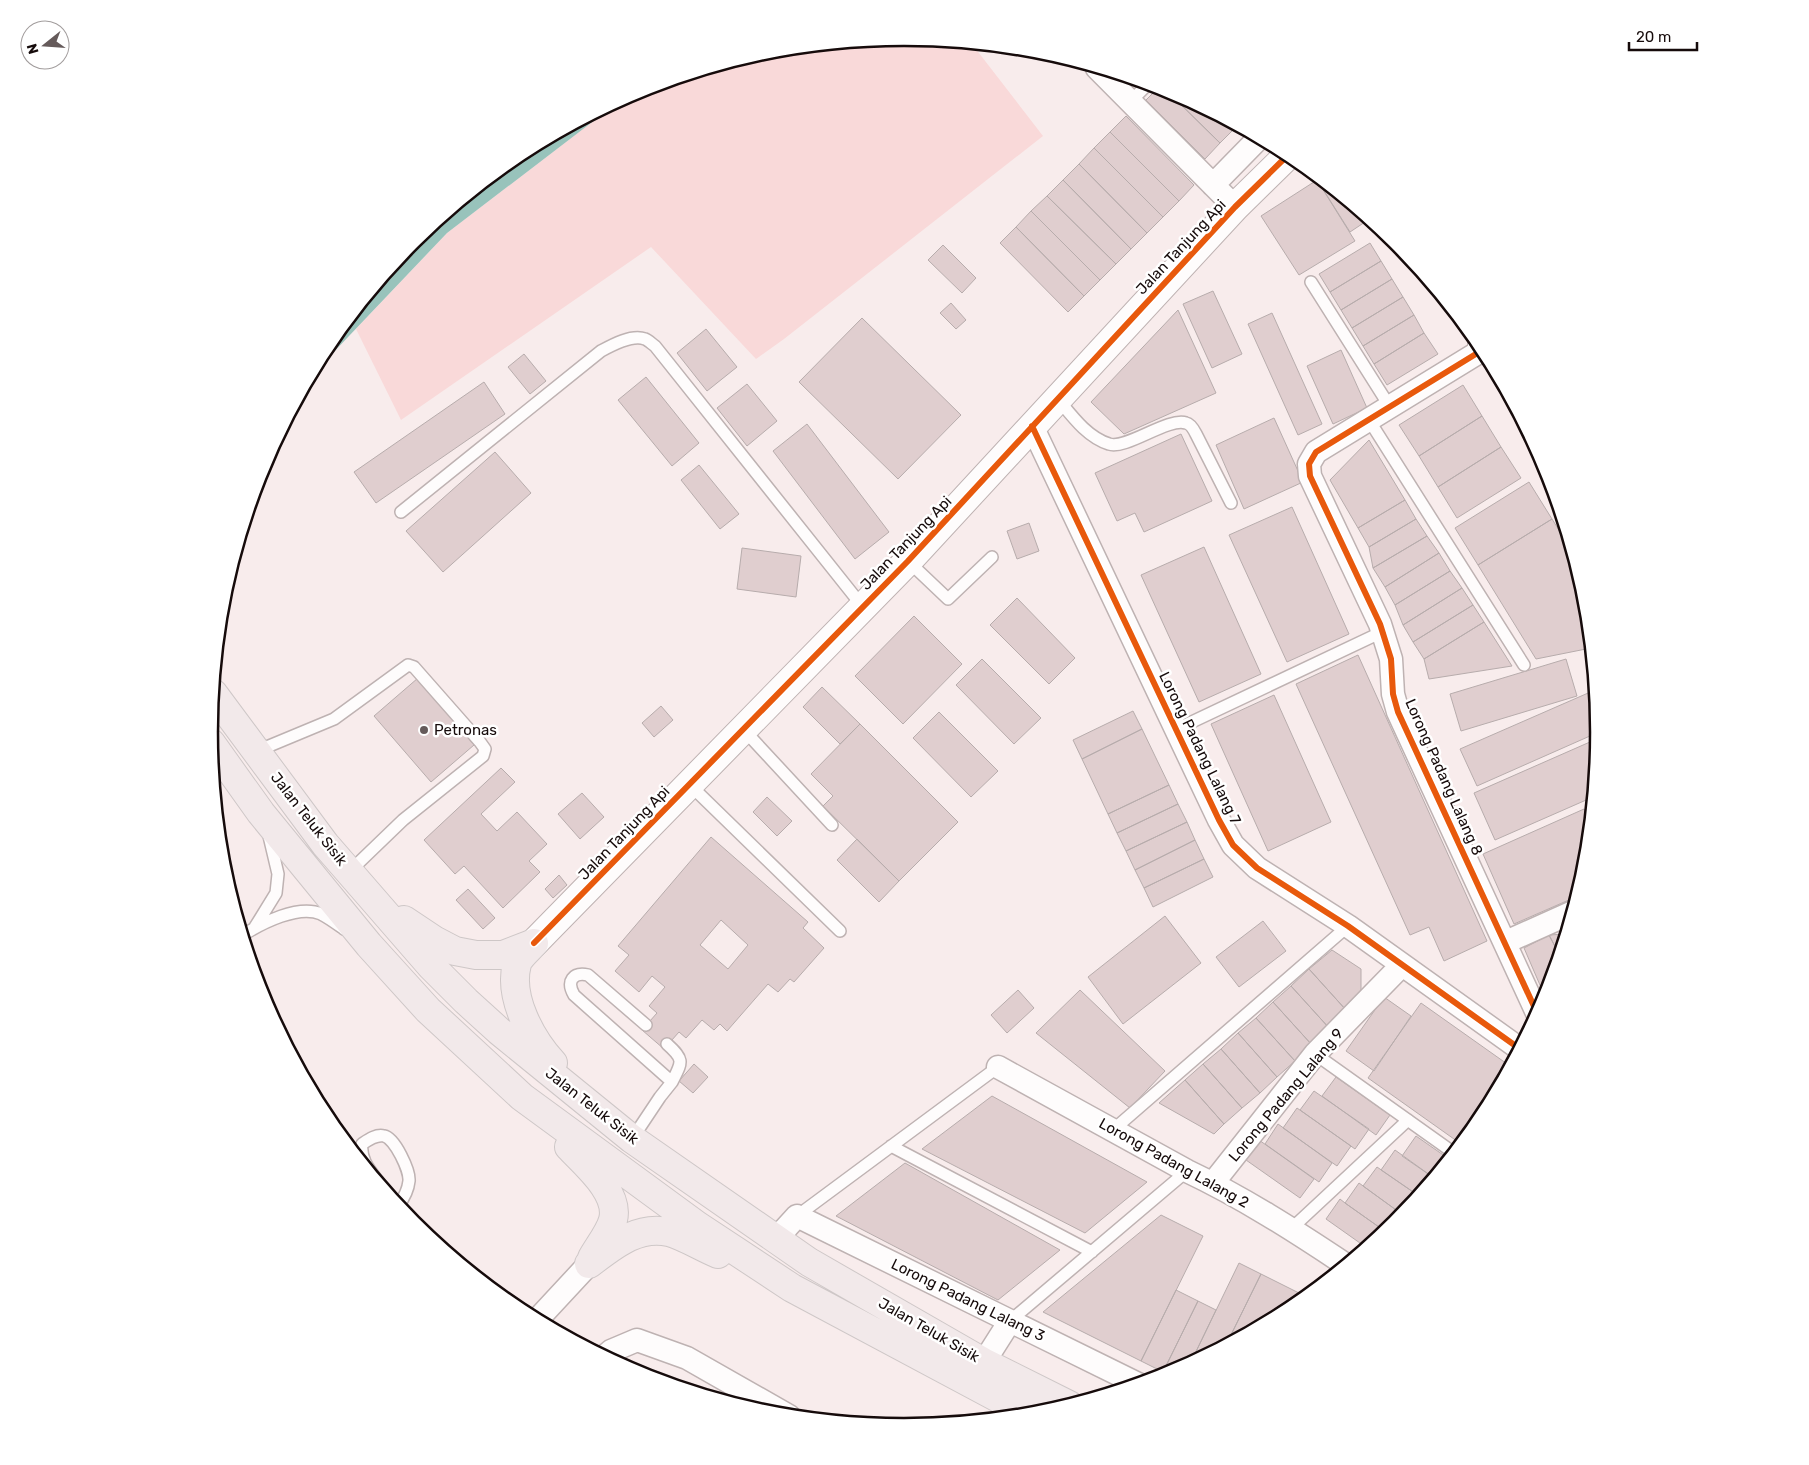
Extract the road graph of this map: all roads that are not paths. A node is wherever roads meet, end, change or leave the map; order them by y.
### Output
1 (1106, 77) edge
2 (1143, 89) edge
3 (1130, 102) junction
4 (1255, 142) edge
5 (1283, 160) edge
6 (1213, 185) junction
7 (1235, 207) junction
8 (1312, 282) dead end
9 (1477, 354) edge
10 (1058, 399) junction
11 (1390, 406) junction
12 (1369, 420) junction
13 (1032, 426) junction
14 (1231, 503) dead end
15 (401, 512) dead end
16 (992, 557) dead end
17 (908, 561) junction
18 (863, 607) junction
19 (1382, 632) junction
20 (1524, 665) dead end
21 (219, 701) edge
22 (743, 729) junction
23 (1177, 729) junction
24 (257, 751) junction
25 (219, 755) edge
26 (689, 784) junction
27 (261, 813) junction
28 (832, 825) dead end
29 (349, 872) junction
30 (373, 899) junction
31 (1565, 915) edge
32 (1348, 926) junction
33 (255, 927) junction
34 (248, 931) edge
35 (840, 931) dead end
36 (1506, 942) junction
37 (534, 943) junction
38 (369, 944) junction
39 (1402, 965) junction
40 (1534, 1006) edge
41 (646, 1025) dead end
42 (668, 1044) dead end
43 (1515, 1045) edge
44 (1316, 1054) junction
45 (998, 1067) joint
46 (672, 1082) junction
47 (522, 1097) junction
48 (594, 1110) junction
49 (1408, 1120) junction
50 (1113, 1130) junction
51 (632, 1139) junction
52 (891, 1146) junction
53 (1449, 1150) edge
54 (361, 1151) edge
55 (1186, 1171) junction
56 (1213, 1183) junction
57 (402, 1200) edge
58 (798, 1216) junction
59 (1291, 1229) junction
60 (776, 1239) junction
61 (1092, 1252) junction
62 (1341, 1262) edge
63 (589, 1264) junction
64 (792, 1288) junction
65 (542, 1315) edge
66 (1010, 1321) junction
67 (610, 1352) edge
68 (984, 1362) junction
69 (1123, 1383) edge
70 (1059, 1401) edge
71 (772, 1406) edge
72 (1019, 1409) edge

1 - 3 street
2 - 3 lane
3 - 6 street
4 - 6 street
5 - 7 street, Jalan Tanjung Api
6 - 7 street
7 - 10 street, Jalan Tanjung Api
8 - 11 lane
9 - 11 street, Lorong Padang Lalang 8
10 - 13 street, Jalan Tanjung Api
10 - 14 lane
11 - 12 street, Lorong Padang Lalang 8
12 - 19 street, Lorong Padang Lalang 8
12 - 20 lane
13 - 17 street, Jalan Tanjung Api
13 - 23 street, Lorong Padang Lalang 7
15 - 18 lane
16 - 17 lane
17 - 18 street, Jalan Tanjung Api
18 - 22 street, Jalan Tanjung Api
19 - 23 lane
19 - 36 street, Lorong Padang Lalang 8
21 - 24 main road, Jalan Teluk Sisik
22 - 26 street, Jalan Tanjung Api
22 - 28 lane
23 - 32 street, Lorong Padang Lalang 7
24 - 29 main road, Jalan Teluk Sisik
24 - 29 lane
25 - 27 main road, Jalan Teluk Sisik
26 - 35 lane
26 - 37 street, Jalan Tanjung Api
27 - 33 lane
27 - 38 main road, Jalan Teluk Sisik
29 - 30 main road, Jalan Teluk Sisik
30 - 37 main road
30 - 48 main road, Jalan Teluk Sisik
31 - 36 street
32 - 39 street, Lorong Padang Lalang 7
32 - 50 lane
33 - 34 lane
33 - 38 lane
36 - 40 street, Lorong Padang Lalang 8
37 - 48 main road
38 - 47 main road, Jalan Teluk Sisik
39 - 43 street, Lorong Padang Lalang 7
39 - 44 street, Lorong Padang Lalang 9
41 - 46 lane
42 - 46 lane
44 - 49 lane
44 - 56 street, Lorong Padang Lalang 9
45 - 50 street, Lorong Padang Lalang 2
45 - 52 lane
46 - 51 lane
47 - 63 main road
47 - 64 main road, Jalan Teluk Sisik
48 - 51 main road, Jalan Teluk Sisik
49 - 53 lane
49 - 59 lane
50 - 55 street, Lorong Padang Lalang 2
51 - 60 main road, Jalan Teluk Sisik
52 - 58 lane
52 - 61 lane
54 - 57 lane
55 - 56 street, Lorong Padang Lalang 2
55 - 61 lane
56 - 59 street, Lorong Padang Lalang 2
58 - 60 street
58 - 66 street, Lorong Padang Lalang 3
59 - 62 street, Lorong Padang Lalang 2
60 - 68 main road, Jalan Teluk Sisik
61 - 66 lane
63 - 64 main road
63 - 65 street
64 - 72 main road, Jalan Teluk Sisik
66 - 68 street
66 - 69 street, Lorong Padang Lalang 3
67 - 71 street
68 - 70 main road, Jalan Teluk Sisik

